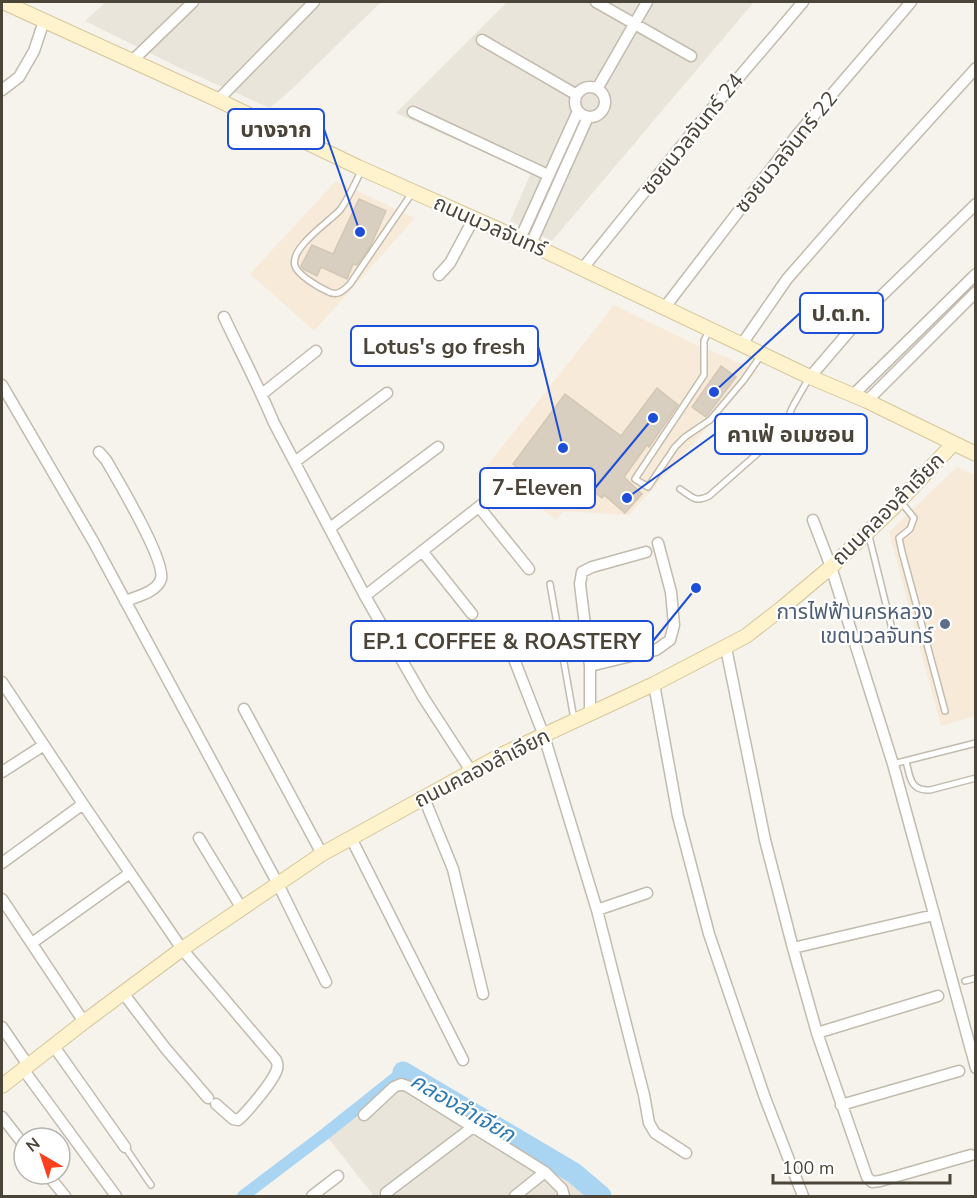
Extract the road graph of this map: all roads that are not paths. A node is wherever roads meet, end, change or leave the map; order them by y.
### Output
1 (3, 2) edge
2 (193, 2) edge
3 (314, 2) edge
4 (596, 2) edge
5 (647, 2) edge
6 (803, 2) edge
7 (911, 2) edge
8 (44, 21) junction
9 (634, 24) junction
10 (482, 40) dead end
11 (691, 56) dead end
12 (132, 61) junction
13 (975, 68) edge
14 (2, 90) edge
15 (597, 90) junction
16 (577, 94) junction
17 (218, 100) junction
18 (412, 112) dead end
19 (583, 114) junction
20 (362, 169) junction
21 (548, 175) junction
22 (413, 192) junction
23 (975, 204) edge
24 (474, 218) junction
25 (525, 241) junction
26 (583, 268) junction
27 (975, 274) edge
28 (440, 275) dead end
29 (975, 292) edge
30 (665, 307) junction
31 (224, 317) dead end
32 (710, 328) junction
33 (742, 344) junction
34 (316, 351) dead end
35 (762, 354) junction
36 (810, 377) junction
37 (2, 385) edge
38 (387, 393) dead end
39 (262, 394) junction
40 (853, 395) junction
41 (867, 401) junction
42 (952, 444) junction
43 (438, 447) dead end
44 (99, 452) dead end
45 (975, 454) edge
46 (296, 461) junction
47 (680, 489) dead end
48 (499, 491) dead end
49 (900, 501) junction
50 (479, 507) junction
51 (813, 520) dead end
52 (330, 528) junction
53 (868, 532) junction
54 (658, 543) dead end
55 (422, 551) junction
56 (646, 552) dead end
57 (831, 567) junction
58 (529, 569) dead end
59 (550, 584) dead end
60 (365, 596) junction
61 (125, 601) junction
62 (472, 614) dead end
63 (893, 633) dead end
64 (726, 648) junction
65 (514, 659) dead end
66 (590, 666) junction
67 (2, 682) edge
68 (654, 684) junction
69 (244, 709) dead end
70 (945, 711) dead end
71 (590, 714) junction
72 (574, 721) junction
73 (544, 736) junction
74 (975, 743) edge
75 (44, 745) junction
76 (906, 761) junction
77 (893, 764) junction
78 (471, 771) junction
79 (2, 772) edge
80 (975, 778) edge
81 (424, 798) junction
82 (83, 804) junction
83 (199, 838) dead end
84 (351, 838) junction
85 (322, 854) junction
86 (2, 863) edge
87 (130, 873) junction
88 (278, 884) junction
89 (647, 893) dead end
90 (2, 899) edge
91 (242, 909) junction
92 (597, 910) junction
93 (934, 915) junction
94 (32, 943) junction
95 (793, 948) junction
96 (182, 949) junction
97 (975, 978) edge
98 (964, 981) dead end
99 (326, 982) dead end
100 (123, 993) junction
101 (483, 994) dead end
102 (938, 996) dead end
103 (84, 1022) junction
104 (2, 1027) edge
105 (817, 1033) junction
106 (53, 1045) junction
107 (463, 1060) dead end
108 (26, 1067) junction
109 (975, 1068) edge
110 (959, 1071) dead end
111 (2, 1086) edge
112 (841, 1105) junction
113 (364, 1115) dead end
114 (2, 1117) edge
115 (472, 1127) junction
116 (12, 1130) edge
117 (125, 1147) joint
118 (686, 1154) dead end
119 (971, 1155) dead end
120 (545, 1172) junction
121 (338, 1176) dead end
122 (151, 1185) dead end
123 (386, 1193) dead end
124 (116, 1197) edge
125 (312, 1197) edge
126 (514, 1197) edge
127 (564, 1197) edge
128 (803, 1197) edge

1 - 8 street, ถนนนวลจันทร์
2 - 12 street
3 - 17 street
4 - 9 street
5 - 9 street
6 - 26 street, ซอยนวลจันทร์ 24
7 - 30 street, ซอยนวลจันทร์ 22
8 - 12 street, ถนนนวลจันทร์
8 - 14 street
9 - 11 street
9 - 15 street
10 - 16 street
12 - 17 street, ถนนนวลจันทร์
13 - 33 street
15 - 16 street
15 - 19 street
16 - 19 street
17 - 20 street, ถนนนวลจันทร์
18 - 21 street
19 - 21 street
19 - 25 street
20 - 22 street, ถนนนวลจันทร์
20 - 22 lane
21 - 25 street
22 - 24 street, ถนนนวลจันทร์
23 - 36 street
24 - 25 street, ถนนนวลจันทร์
24 - 28 street
25 - 26 street, ถนนนวลจันทร์
26 - 30 street, ถนนนวลจันทร์
27 - 40 street
29 - 41 street
30 - 32 street, ถนนนวลจันทร์
31 - 39 street
32 - 33 street, ถนนนวลจันทร์
32 - 35 lane
33 - 35 street, ถนนนวลจันทร์
34 - 39 street
35 - 36 street, ถนนนวลจันทร์
36 - 40 street, ถนนนวลจันทร์
36 - 47 lane
37 - 61 street
38 - 46 street
39 - 46 street
40 - 41 street, ถนนนวลจันทร์
41 - 42 street, ถนนนวลจันทร์
42 - 45 street, ถนนนวลจันทร์
42 - 49 street, ถนนคลองลำเจียก
43 - 52 street
44 - 61 street
46 - 52 street
48 - 50 street
49 - 53 street, ถนนคลองลำเจียก
49 - 70 lane
50 - 55 street
50 - 58 street
51 - 57 street
52 - 60 street
53 - 57 street, ถนนคลองลำเจียก
53 - 63 lane
54 - 66 street
55 - 60 street
55 - 62 street
56 - 66 street
57 - 64 street, ถนนคลองลำเจียก
57 - 77 street
59 - 72 lane
60 - 78 street
61 - 88 street
64 - 68 street, ถนนคลองลำเจียก
64 - 95 street
65 - 73 street
66 - 71 street
67 - 75 street
68 - 71 street, ถนนคลองลำเจียก
68 - 128 street
69 - 85 street
71 - 72 street, ถนนคลองลำเจียก
72 - 73 street, ถนนคลองลำเจียก
73 - 78 street, ถนนคลองลำเจียก
73 - 92 street
74 - 76 lane
75 - 79 street
75 - 82 street
76 - 77 lane
76 - 80 lane
77 - 93 street
78 - 81 street, ถนนคลองลำเจียก
81 - 84 street, ถนนคลองลำเจียก
81 - 101 street
82 - 86 street
82 - 87 street
83 - 91 street
84 - 85 street, ถนนคลองลำเจียก
84 - 107 street
85 - 88 street, ถนนคลองลำเจียก
87 - 94 street
87 - 96 street
88 - 91 street, ถนนคลองลำเจียก
88 - 99 street
89 - 92 street
90 - 94 street
91 - 96 street, ถนนคลองลำเจียก
92 - 118 street
93 - 95 street
93 - 109 street
94 - 103 street
95 - 105 street
96 - 100 street, ถนนคลองลำเจียก
96 - 100 street
97 - 98 lane
100 - 103 street, ถนนคลองลำเจียก
102 - 105 street
103 - 106 street, ถนนคลองลำเจียก
104 - 108 street
105 - 112 street
106 - 108 street, ถนนคลองลำเจียก
106 - 117 street
108 - 111 street, ถนนคลองลำเจียก
108 - 124 street
110 - 112 street
112 - 119 street
113 - 115 street
114 - 116 street
115 - 120 street
115 - 123 street
117 - 122 lane
120 - 126 street
120 - 127 street
121 - 125 street

